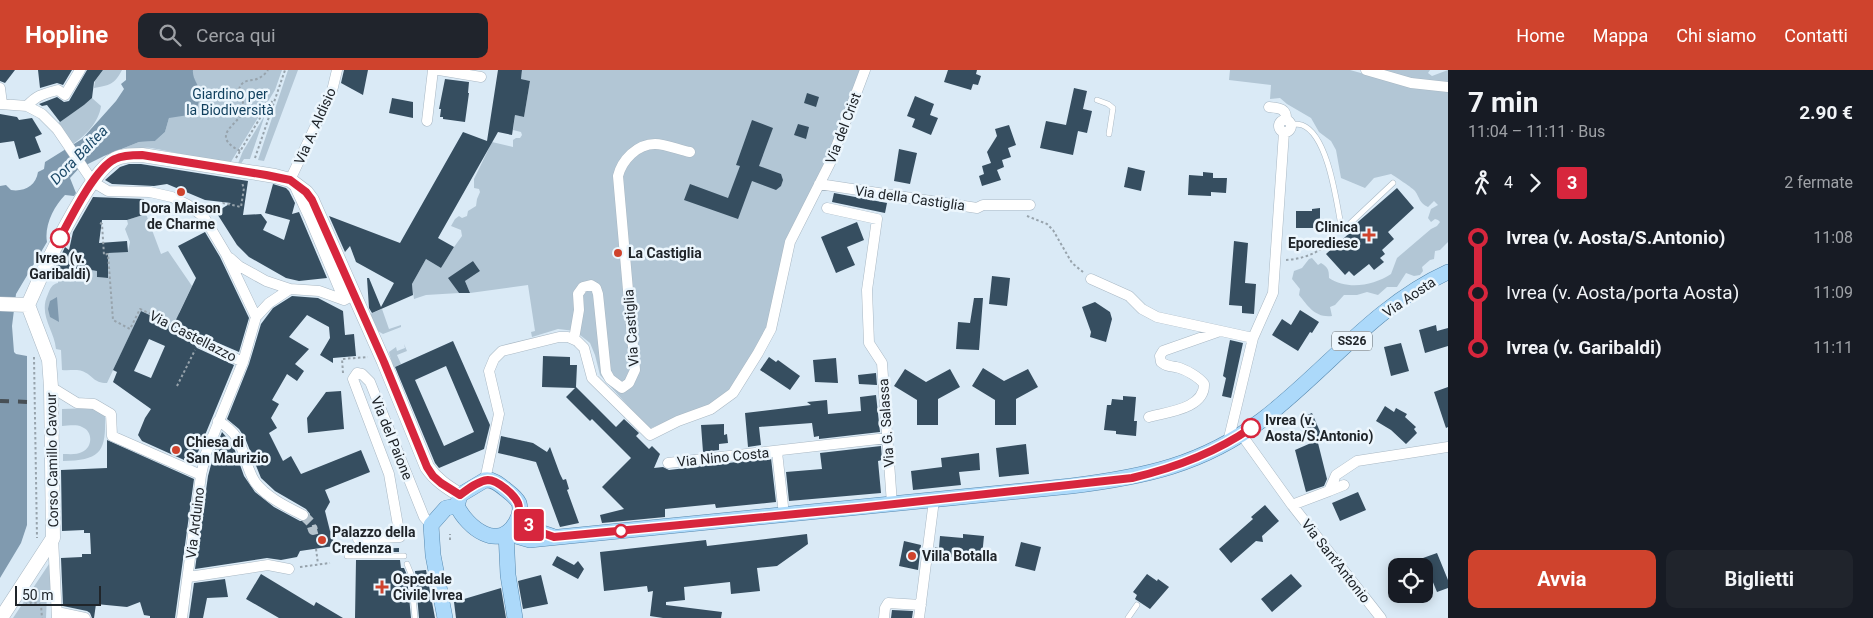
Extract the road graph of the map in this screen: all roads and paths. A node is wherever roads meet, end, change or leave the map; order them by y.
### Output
1 (80, 70) edge
2 (268, 70) edge
3 (285, 70) edge
4 (337, 70) edge
5 (433, 70) edge
6 (439, 70) edge
7 (865, 70) edge
8 (1366, 70) edge
9 (481, 77) dead end
10 (0, 88) edge
11 (1448, 88) edge
12 (276, 95) junction
13 (1097, 100) dead end
14 (1, 104) edge
15 (26, 106) junction
16 (1269, 107) dead end
17 (427, 121) dead end
18 (1287, 125) junction
19 (1109, 134) dead end
20 (240, 152) junction
21 (690, 152) dead end
22 (255, 158) dead end
23 (236, 159) dead end
24 (89, 178) junction
25 (240, 180) dead end
26 (1393, 183) dead end
27 (819, 184) junction
28 (293, 185) junction
29 (151, 200) dead end
30 (1030, 205) dead end
31 (827, 208) dead end
32 (198, 212) junction
33 (152, 214) dead end
34 (1023, 215) dead end
35 (100, 223) dead end
36 (1342, 231) junction
37 (226, 254) junction
38 (1275, 260) junction
39 (1448, 272) edge
40 (1090, 279) joint
41 (290, 288) junction
42 (349, 298) junction
43 (0, 304) edge
44 (23, 305) junction
45 (256, 317) junction
46 (1221, 330) junction
47 (1253, 338) junction
48 (574, 339) junction
49 (200, 342) junction
50 (34, 350) dead end
51 (243, 362) junction
52 (177, 386) dead end
53 (51, 387) junction
54 (1149, 418) dead end
55 (218, 421) junction
56 (887, 438) junction
57 (1234, 438) junction
58 (1448, 447) edge
59 (777, 452) junction
60 (668, 463) dead end
61 (201, 475) junction
62 (484, 480) junction
63 (1344, 485) dead end
64 (1328, 491) junction
65 (459, 500) junction
66 (934, 500) junction
67 (892, 504) junction
68 (1292, 505) junction
69 (302, 515) tunnel mouth
70 (784, 515) junction
71 (518, 518) junction
72 (431, 525) junction
73 (506, 533) junction
74 (450, 534) dead end
75 (37, 537) dead end
76 (554, 537) junction
77 (53, 538) junction
78 (358, 539) dead end
79 (450, 540) dead end
80 (530, 540) junction
81 (316, 549) dead end
82 (347, 556) dead end
83 (404, 556) dead end
84 (509, 559) junction
85 (330, 563) dead end
86 (407, 564) dead end
87 (318, 565) junction
88 (289, 569) joint
89 (189, 578) junction
90 (920, 605) junction
91 (1137, 605) dead end
92 (22, 607) dead end
93 (57, 615) edge
94 (1, 618) edge
95 (42, 618) edge
96 (85, 618) edge
97 (182, 618) edge
98 (415, 618) edge
99 (444, 618) edge
100 (515, 618) edge
101 (884, 618) edge
102 (919, 618) edge
103 (1128, 618) edge
104 (1380, 618) edge

1 - 15 street
2 - 20 path
3 - 12 path
4 - 28 street, Via A. Aldisio
5 - 17 street
6 - 9 street
7 - 27 street, Via del Crist
8 - 11 street
10 - 14 street
12 - 20 path
12 - 22 path
13 - 19 lane
14 - 15 street
15 - 24 street
16 - 18 street
18 - 36 lane
18 - 38 street
20 - 23 path
21 - 48 street, Via Castiglia
24 - 28 main road
24 - 32 street
24 - 44 main road
25 - 32 path
26 - 36 lane
27 - 30 street, Via della Castiglia
27 - 48 street
28 - 42 main road
29 - 33 path
31 - 56 street, Via G. Salassa
32 - 37 street
34 - 40 path
35 - 49 path, Via Castellazzo
36 - 38 path
37 - 41 street
37 - 45 street
38 - 47 street
39 - 57 main road, Via Aosta / SS26
40 - 46 street
41 - 42 street
41 - 45 street
42 - 65 main road
43 - 44 main road
44 - 53 main road, Corso Camillo Cavour
45 - 51 street, Via Arduino
46 - 47 street
46 - 54 street
47 - 57 street
48 - 62 street
49 - 51 street, Via Castellazzo
49 - 52 path
50 - 75 path
51 - 55 street, Via Arduino
53 - 61 street
53 - 77 main road, Corso Camillo Cavour
55 - 61 street, Via Arduino
55 - 69 street
56 - 59 street, Via Nino Costa
56 - 67 street, Via G. Salassa
57 - 66 main road, Via Aosta / SS26
57 - 68 street, Via Sant'Antonio
58 - 64 street
59 - 60 street, Via Nino Costa
59 - 70 street, Via Nino Costa
61 - 89 street, Via Arduino
62 - 65 main road
62 - 71 main road
63 - 64 street, Via Sant'Antonio
64 - 68 street, Via Sant'Antonio
65 - 72 main road
65 - 73 main road
66 - 67 main road, Via Aosta / SS26
66 - 90 street
67 - 70 main road, Via Aosta / SS26
68 - 104 street, Via Sant'Antonio
70 - 76 main road, Via Aosta / SS26
71 - 73 main road
71 - 76 main road, Via Aosta / SS26
72 - 78 street, Via del Paione
72 - 99 main road
73 - 80 main road, Via Aosta / SS26
73 - 84 main road
74 - 79 path
76 - 80 main road, Via Aosta / SS26
77 - 93 street, Corso Camillo Cavour
77 - 94 main road
80 - 84 main road
81 - 87 path
82 - 83 lane
84 - 100 main road
85 - 87 path
86 - 98 lane
87 - 88 path
88 - 89 street
89 - 97 street, Via Arduino
90 - 101 street
90 - 102 street
91 - 103 lane
92 - 95 path
93 - 96 street

